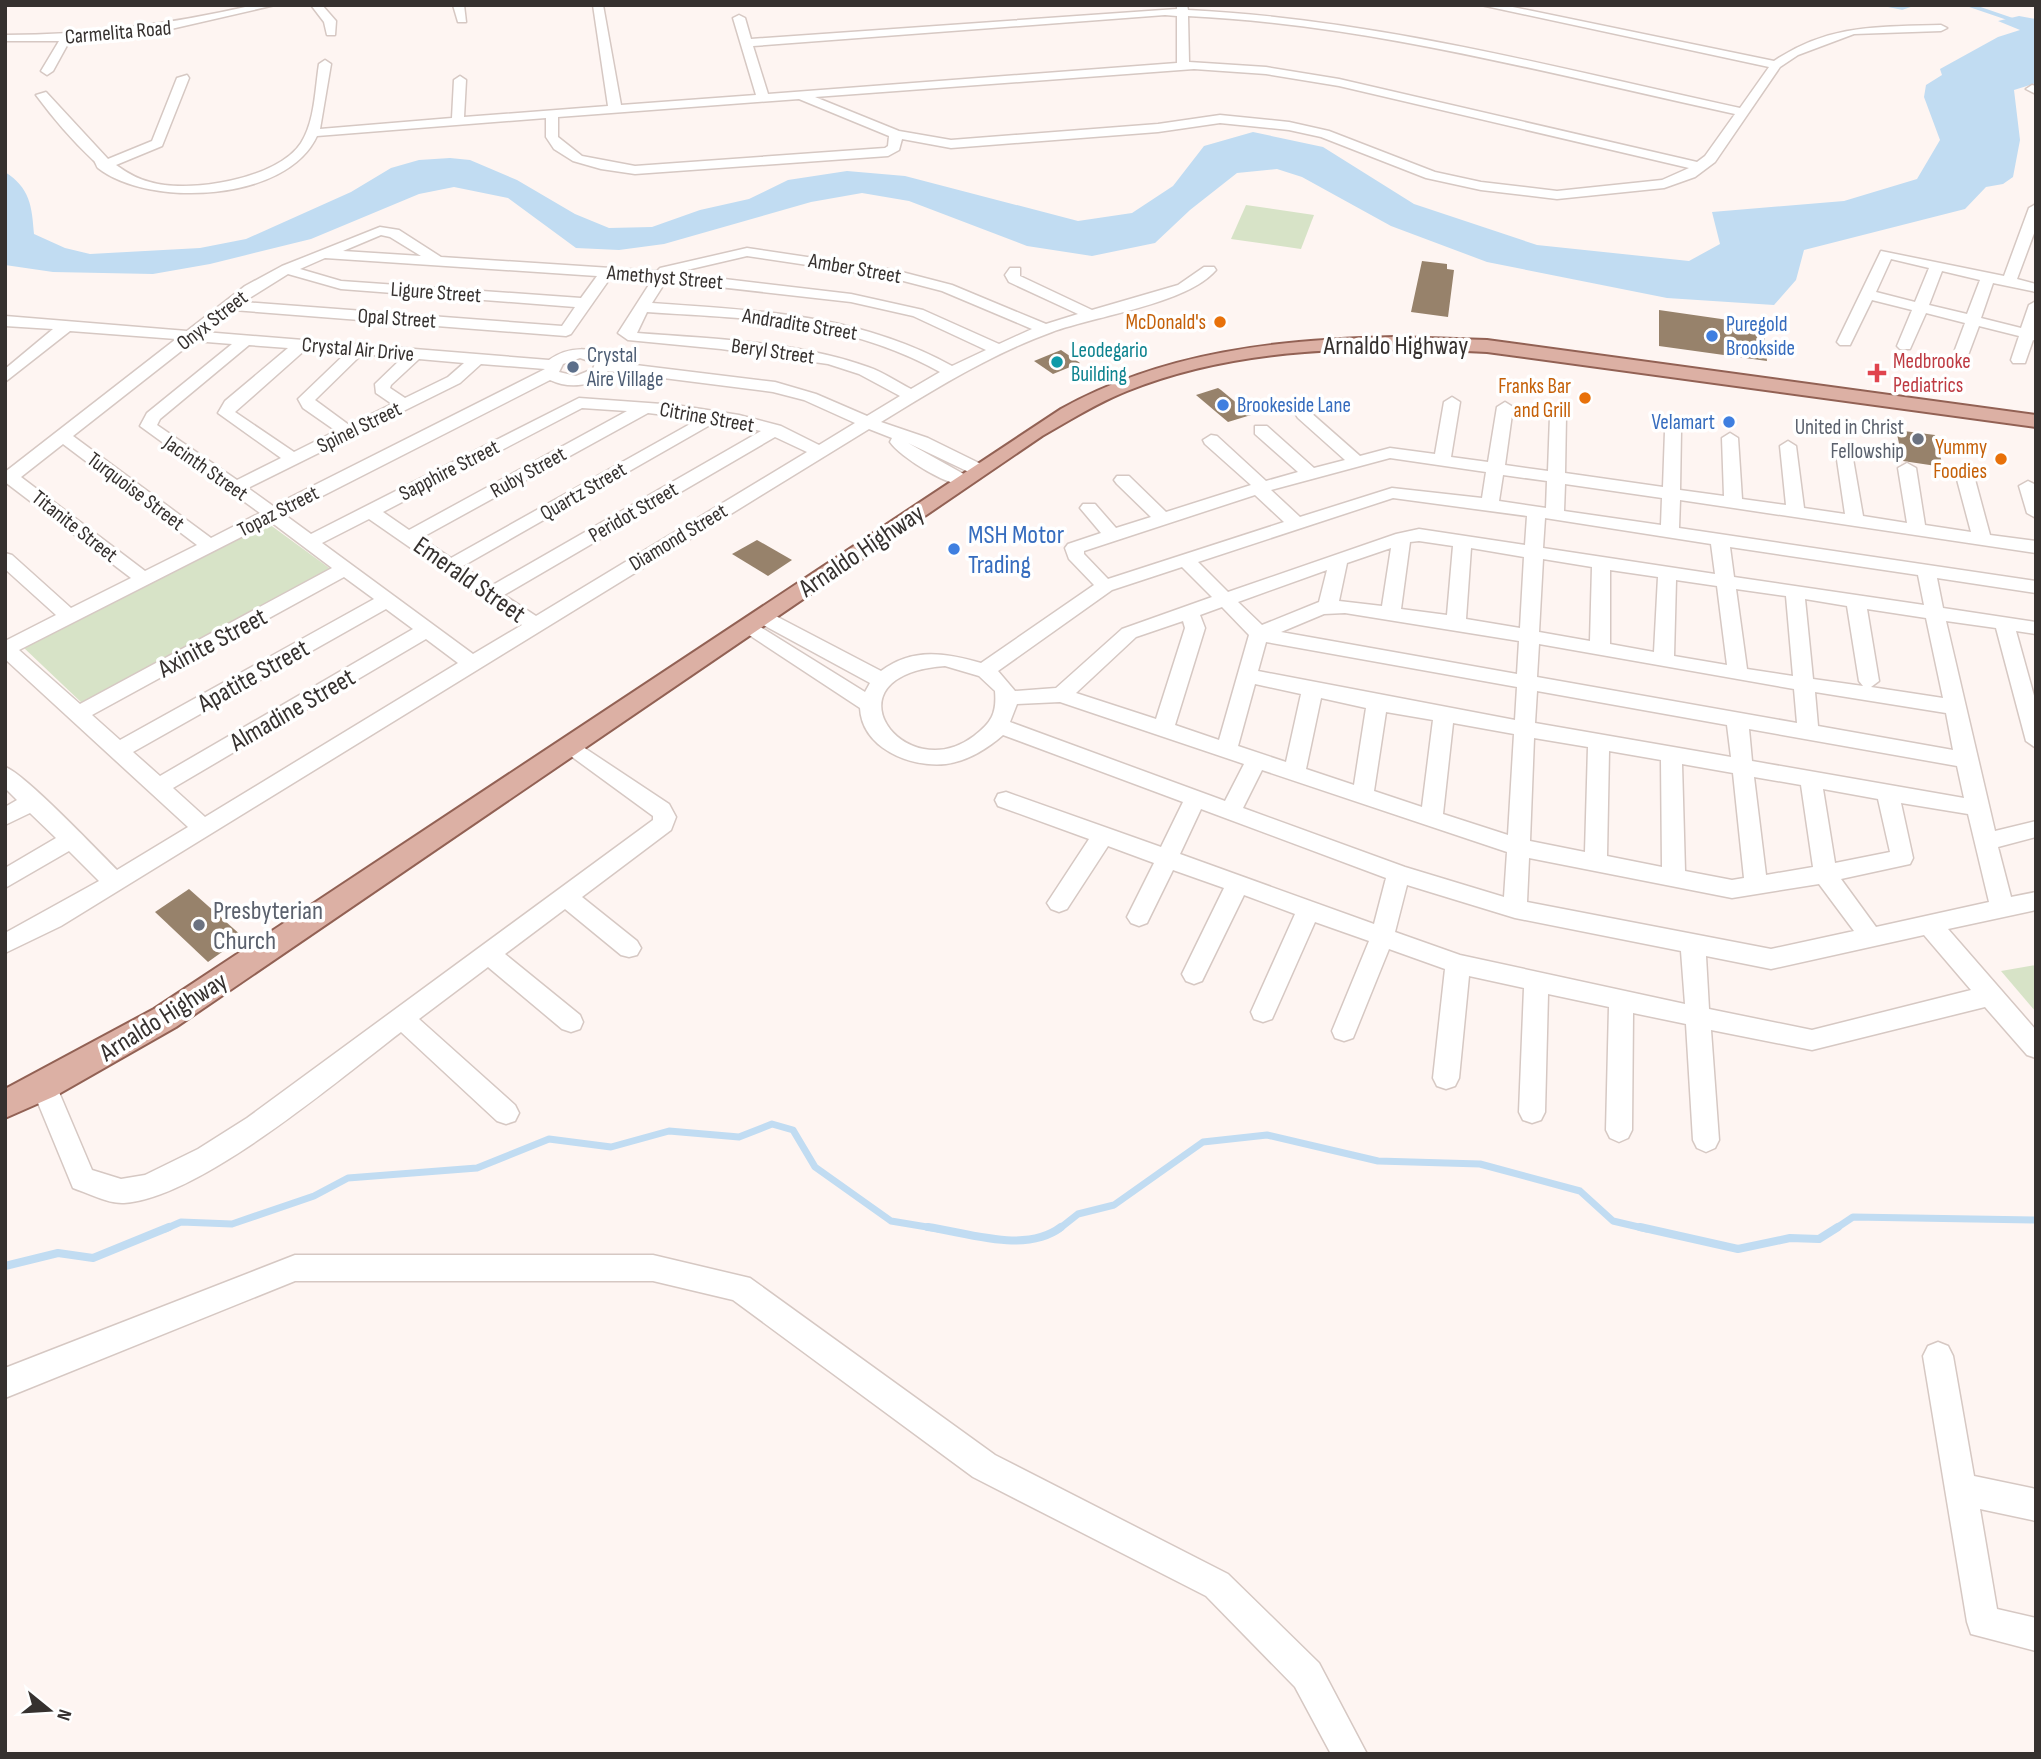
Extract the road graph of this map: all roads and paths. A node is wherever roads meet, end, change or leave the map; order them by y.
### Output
1 (270, 5) edge
2 (317, 5) edge
3 (458, 5) edge
4 (598, 5) edge
5 (1486, 5) edge
6 (1181, 8) edge
7 (739, 18) dead end
8 (462, 20) dead end
9 (1941, 28) dead end
10 (331, 33) dead end
11 (66, 37) junction
12 (5, 38) edge
13 (746, 43) junction
14 (325, 64) dead end
15 (1776, 65) junction
16 (1183, 66) junction
17 (47, 71) dead end
18 (183, 78) dead end
19 (460, 80) dead end
20 (42, 95) dead end
21 (798, 95) junction
22 (763, 97) junction
23 (615, 109) junction
24 (1742, 112) junction
25 (552, 114) junction
26 (458, 121) junction
27 (312, 133) junction
28 (896, 134) junction
29 (103, 165) junction
30 (1700, 167) junction
31 (2036, 208) edge
32 (2033, 226) edge
33 (2029, 245) edge
34 (323, 254) junction
35 (436, 259) junction
36 (2016, 263) junction
37 (1937, 266) junction
38 (2036, 267) edge
39 (287, 269) junction
40 (1209, 270) dead end
41 (1015, 271) dead end
42 (607, 272) junction
43 (660, 276) junction
44 (1988, 277) junction
45 (2009, 282) junction
46 (2036, 289) edge
47 (1867, 294) junction
48 (587, 303) junction
49 (228, 305) junction
50 (2036, 305) edge
51 (640, 307) junction
52 (1919, 308) junction
53 (1089, 315) junction
54 (1971, 320) junction
55 (5, 321) edge
56 (66, 326) junction
57 (1045, 329) junction
58 (2031, 335) edge
59 (191, 336) junction
60 (246, 340) junction
61 (1845, 342) dead end
62 (303, 344) junction
63 (1905, 345) dead end
64 (359, 349) junction
65 (997, 349) junction
66 (415, 354) junction
67 (1961, 355) dead end
68 (477, 359) junction
69 (2019, 360) dead end
70 (603, 366) junction
71 (552, 369) junction
72 (951, 372) junction
73 (5, 377) edge
74 (1826, 391) junction
75 (911, 396) junction
76 (589, 402) joint
77 (1452, 402) dead end
78 (404, 405) junction
79 (647, 407) junction
80 (1505, 407) dead end
81 (2036, 414) edge
82 (1304, 415) dead end
83 (715, 416) junction
84 (1558, 416) dead end
85 (2036, 421) edge
86 (868, 423) junction
87 (775, 430) junction
88 (1261, 430) dead end
89 (1673, 431) dead end
90 (348, 432) junction
91 (63, 436) junction
92 (1730, 438) dead end
93 (1211, 440) dead end
94 (1788, 446) dead end
95 (820, 452) junction
96 (1844, 453) dead end
97 (293, 458) junction
98 (1356, 461) junction
99 (1442, 461) junction
100 (1907, 468) dead end
101 (1497, 469) junction
102 (1964, 472) dead end
103 (1310, 474) junction
104 (971, 475) junction
105 (8, 477) edge
106 (1557, 477) junction
107 (1123, 480) dead end
108 (2028, 486) dead end
109 (236, 487) junction
110 (1261, 488) junction
111 (1672, 493) junction
112 (1733, 502) junction
113 (1490, 505) junction
114 (1089, 508) dead end
115 (370, 511) junction
116 (1795, 511) junction
117 (1545, 513) junction
118 (2036, 513) edge
119 (271, 514) junction
120 (1164, 520) junction
121 (1297, 524) junction
122 (1917, 529) junction
123 (1670, 532) junction
124 (1853, 535) junction
125 (1113, 536) junction
126 (409, 537) junction
127 (1402, 538) junction
128 (1982, 539) junction
129 (1462, 540) junction
130 (1720, 540) junction
131 (310, 542) junction
132 (210, 546) junction
133 (2036, 547) edge
134 (1533, 551) junction
135 (5, 559) edge
136 (1339, 560) junction
137 (1187, 562) junction
138 (1601, 562) junction
139 (450, 566) junction
140 (345, 569) junction
141 (1926, 571) junction
142 (1667, 573) junction
143 (143, 578) junction
144 (1724, 582) junction
145 (1105, 586) junction
146 (2036, 587) edge
147 (1795, 592) junction
148 (491, 594) junction
149 (387, 600) junction
150 (1225, 601) junction
151 (1856, 601) junction
152 (1328, 606) junction
153 (1190, 612) junction
154 (1391, 613) junction
155 (1933, 613) junction
156 (68, 616) junction
157 (755, 622) junction
158 (1457, 623) junction
159 (2004, 623) junction
160 (534, 624) junction
161 (2036, 628) edge
162 (427, 630) junction
163 (1261, 635) junction
164 (1529, 636) junction
165 (5, 648) edge
166 (1600, 648) junction
167 (1664, 660) junction
168 (471, 663) junction
169 (985, 670) junction
170 (1738, 674) junction
171 (1248, 676) junction
172 (881, 680) junction
173 (1525, 680) junction
174 (1869, 681) dead end
175 (1804, 684) junction
176 (1312, 691) junction
177 (1061, 695) junction
178 (1008, 698) junction
179 (1377, 703) junction
180 (869, 704) junction
181 (1955, 707) junction
182 (78, 714) junction
183 (1444, 714) junction
184 (1737, 718) junction
185 (1002, 727) junction
186 (1524, 728) junction
187 (1163, 729) junction
188 (1808, 731) junction
189 (1599, 740) junction
190 (2036, 741) edge
191 (571, 746) junction
192 (119, 750) junction
193 (1227, 750) junction
194 (1671, 753) junction
195 (1256, 760) junction
196 (1966, 760) junction
197 (1743, 766) junction
198 (1294, 773) junction
199 (5, 775) edge
200 (1811, 779) junction
201 (158, 788) junction
202 (1888, 794) junction
203 (1363, 796) junction
204 (1196, 799) junction
205 (1006, 800) dead end
206 (33, 801) junction
207 (1977, 808) junction
208 (1231, 811) junction
209 (5, 817) edge
210 (1431, 819) junction
211 (202, 827) junction
212 (2036, 829) edge
213 (1103, 835) junction
214 (71, 839) junction
215 (1985, 842) junction
216 (1517, 847) junction
217 (1168, 859) junction
218 (1596, 863) junction
219 (1399, 874) junction
220 (1825, 874) junction
221 (1674, 878) junction
222 (5, 879) edge
223 (116, 882) junction
224 (1238, 884) junction
225 (1756, 887) junction
226 (566, 897) junction
227 (2036, 901) edge
228 (1059, 903) dead end
229 (2002, 907) junction
230 (1309, 909) junction
231 (1515, 909) junction
232 (1139, 917) dead end
233 (1928, 923) junction
234 (1382, 937) junction
235 (1871, 937) junction
236 (5, 944) edge
237 (1693, 946) junction
238 (629, 948) dead end
239 (488, 954) junction
240 (1458, 964) junction
241 (1194, 974) dead end
242 (1536, 981) junction
243 (1988, 996) junction
244 (1621, 999) junction
245 (1263, 1012) dead end
246 (1698, 1016) junction
247 (403, 1019) junction
248 (571, 1022) dead end
249 (1344, 1031) dead end
250 (2036, 1048) edge
251 (1446, 1078) dead end
252 (44, 1086) junction
253 (5, 1104) edge
254 (1531, 1112) dead end
255 (506, 1113) dead end
256 (1619, 1130) dead end
257 (1706, 1139) dead end
258 (1938, 1356) dead end
259 (5, 1383) edge
260 (1961, 1489) junction
261 (2036, 1505) edge
262 (2036, 1635) edge
263 (1350, 1754) edge

1 - 11 street, Carmelita Road
2 - 10 street
3 - 8 street
4 - 23 street
5 - 15 street
6 - 13 street
6 - 16 street
6 - 24 street
7 - 13 street
9 - 15 street
11 - 12 street, Carmelita Road
11 - 17 street
13 - 22 street
14 - 27 street
15 - 24 street
16 - 21 street
16 - 30 street
18 - 29 street
19 - 26 street
20 - 29 street
21 - 22 street
21 - 28 street
22 - 23 street
23 - 25 street
24 - 30 street
25 - 26 street
25 - 28 street
26 - 27 street
27 - 29 street
28 - 30 street
31 - 32 street
32 - 33 street
33 - 36 street
34 - 35 street, Amethyst Street
34 - 35 street, Onyx Street
34 - 39 street, Onyx Street
35 - 42 street, Amethyst Street
36 - 38 street
36 - 45 street
37 - 44 street
37 - 47 street
37 - 52 street
39 - 48 street, Ligure Street
39 - 49 street, Onyx Street
40 - 53 street, Diamond Street
41 - 53 street
42 - 43 street, Amethyst Street
42 - 48 street
43 - 51 street
43 - 57 street, Amber Street
43 - 65 street, Amethyst Street
44 - 45 street
44 - 54 street
45 - 46 street
47 - 52 street
47 - 61 street
48 - 49 street, Opal Street
49 - 59 street, Onyx Street
50 - 58 street
51 - 72 street, Andradite Street
51 - 75 street, Beryl Street
52 - 54 street
52 - 63 street
53 - 57 street, Diamond Street
54 - 58 street
54 - 67 street
55 - 56 street, Crystal Air Drive
56 - 59 street, Crystal Air Drive
56 - 73 street
57 - 65 street, Diamond Street
58 - 69 street
59 - 60 street, Crystal Air Drive
59 - 91 street, Onyx Street
60 - 62 street, Crystal Air Drive
60 - 109 street, Jacinth Street
62 - 64 street, Crystal Air Drive
62 - 97 street
64 - 66 street, Crystal Air Drive
64 - 90 street
65 - 72 street, Diamond Street
66 - 68 street, Crystal Air Drive
66 - 78 street
68 - 71 street, Crystal Air Drive
68 - 78 street, Spinel Street
70 - 71 street
70 - 71 street, Topaz Street
70 - 86 street
71 - 119 street, Topaz Street
72 - 75 street, Diamond Street
74 - 81 main road, Arnaldo Highway
74 - 85 main road, Arnaldo Highway
74 - 104 main road, Arnaldo Highway
75 - 86 street, Diamond Street
76 - 79 street, Citrine Street
76 - 115 street, Sapphire Street
77 - 99 street
78 - 90 street, Spinel Street
79 - 83 street, Citrine Street
79 - 126 street, Ruby Street
80 - 101 street
82 - 98 street
83 - 87 street, Citrine Street
83 - 139 street, Quartz Street
84 - 106 street
86 - 95 street, Diamond Street
86 - 104 street
87 - 95 street, Citrine Street
87 - 148 street, Peridot Street
88 - 103 street
89 - 111 street
90 - 97 street, Spinel Street
91 - 105 street, Onyx Street
91 - 132 street, Turquoise Street
92 - 112 street
93 - 110 street
94 - 116 street
95 - 160 street, Diamond Street
96 - 124 street
97 - 109 street, Spinel Street
98 - 99 street
98 - 103 street
99 - 101 street
100 - 122 street
101 - 106 street
101 - 113 street
102 - 128 street
103 - 110 street
104 - 157 main road, Arnaldo Highway
105 - 143 street, Titanite Street
106 - 111 street
106 - 117 street
107 - 120 street
108 - 118 street
109 - 119 street, Jacinth Street
110 - 120 street
110 - 121 street
111 - 112 street
111 - 123 street
112 - 116 street
113 - 117 street
113 - 121 street
114 - 125 street
115 - 126 street, Emerald Street
115 - 131 street, Sapphire Street
116 - 124 street
117 - 123 street
117 - 134 street
119 - 131 street, Jacinth Street
119 - 132 street, Topaz Street
120 - 125 street
121 - 137 street
122 - 124 street
122 - 128 street
123 - 130 street
124 - 130 street
124 - 141 street
125 - 145 street
126 - 139 street, Emerald Street
127 - 129 street
127 - 136 street
127 - 154 street
128 - 133 street
129 - 134 street
129 - 158 street
130 - 144 street
131 - 140 street, Jacinth Street
132 - 143 street, Topaz Street
134 - 138 street
134 - 164 street
135 - 156 street
136 - 150 street
136 - 152 street
137 - 145 street
137 - 150 street
138 - 142 street
138 - 166 street
139 - 148 street, Emerald Street
140 - 149 street, Jacinth Street
140 - 182 street, Axinite Street
141 - 146 street
141 - 155 street
142 - 144 street
142 - 167 street
143 - 156 street, Topaz Street
144 - 147 street
144 - 170 street
145 - 169 street
147 - 151 street
147 - 175 street
148 - 160 street, Emerald Street
149 - 162 street, Jacinth Street
149 - 192 street, Apatite Street
150 - 153 street
150 - 163 street
151 - 155 street
151 - 174 street
152 - 154 street
152 - 163 street
153 - 177 street
153 - 187 street
154 - 158 street
155 - 159 street
155 - 181 street
156 - 165 street, Topaz Street
157 - 172 street
157 - 180 street
157 - 191 main road, Arnaldo Highway
158 - 164 street
159 - 161 street
159 - 190 street
160 - 168 street, Diamond Street
162 - 168 street, Jacinth Street
162 - 201 street, Almadine Street
163 - 171 street
163 - 173 street
164 - 166 street
164 - 173 street
165 - 182 street
166 - 167 street
167 - 170 street
168 - 211 street, Diamond Street
169 - 172 street
169 - 178 street
170 - 175 street
171 - 176 street
171 - 193 street
172 - 180 street
173 - 184 street
173 - 186 street
175 - 181 street
175 - 188 street
176 - 179 street
176 - 198 street
177 - 178 street
177 - 187 street
178 - 185 street
179 - 183 street
179 - 203 street
180 - 185 street
181 - 196 street
182 - 192 street
183 - 186 street
183 - 210 street
184 - 188 street
184 - 197 street
185 - 204 street
186 - 189 street
186 - 216 street
187 - 193 street
188 - 196 street
189 - 194 street
189 - 218 street
191 - 226 street
191 - 252 main road, Arnaldo Highway
192 - 201 street
193 - 195 street
194 - 197 street
194 - 221 street
195 - 198 street
195 - 208 street
196 - 207 street
197 - 200 street
197 - 225 street
198 - 203 street
199 - 206 street
200 - 202 street
200 - 220 street
201 - 211 street
202 - 207 street
202 - 220 street
203 - 210 street
204 - 208 street
204 - 217 street
205 - 213 street
206 - 209 street
206 - 214 street
207 - 215 street
208 - 219 street
210 - 216 street
211 - 223 street, Diamond Street
212 - 215 street
213 - 217 street
213 - 228 street
214 - 222 street
214 - 223 street
215 - 229 street
216 - 218 street
216 - 231 street
217 - 224 street
217 - 232 street
218 - 221 street
219 - 231 street
219 - 234 street
220 - 225 street
220 - 235 street
221 - 225 street
223 - 236 street, Diamond Street
224 - 230 street
224 - 241 street
226 - 238 street
226 - 239 street
227 - 229 street
229 - 233 street
230 - 234 street
230 - 245 street
231 - 237 street
233 - 235 street
233 - 243 street
234 - 240 street
234 - 249 street
235 - 237 street
237 - 246 street
239 - 247 street
239 - 248 street
240 - 242 street
240 - 251 street
242 - 244 street
242 - 254 street
243 - 246 street
243 - 250 street
244 - 246 street
244 - 256 street
246 - 257 street
247 - 252 street
247 - 255 street
252 - 253 main road, Arnaldo Highway
258 - 260 street
259 - 263 street
260 - 261 street
260 - 262 street

